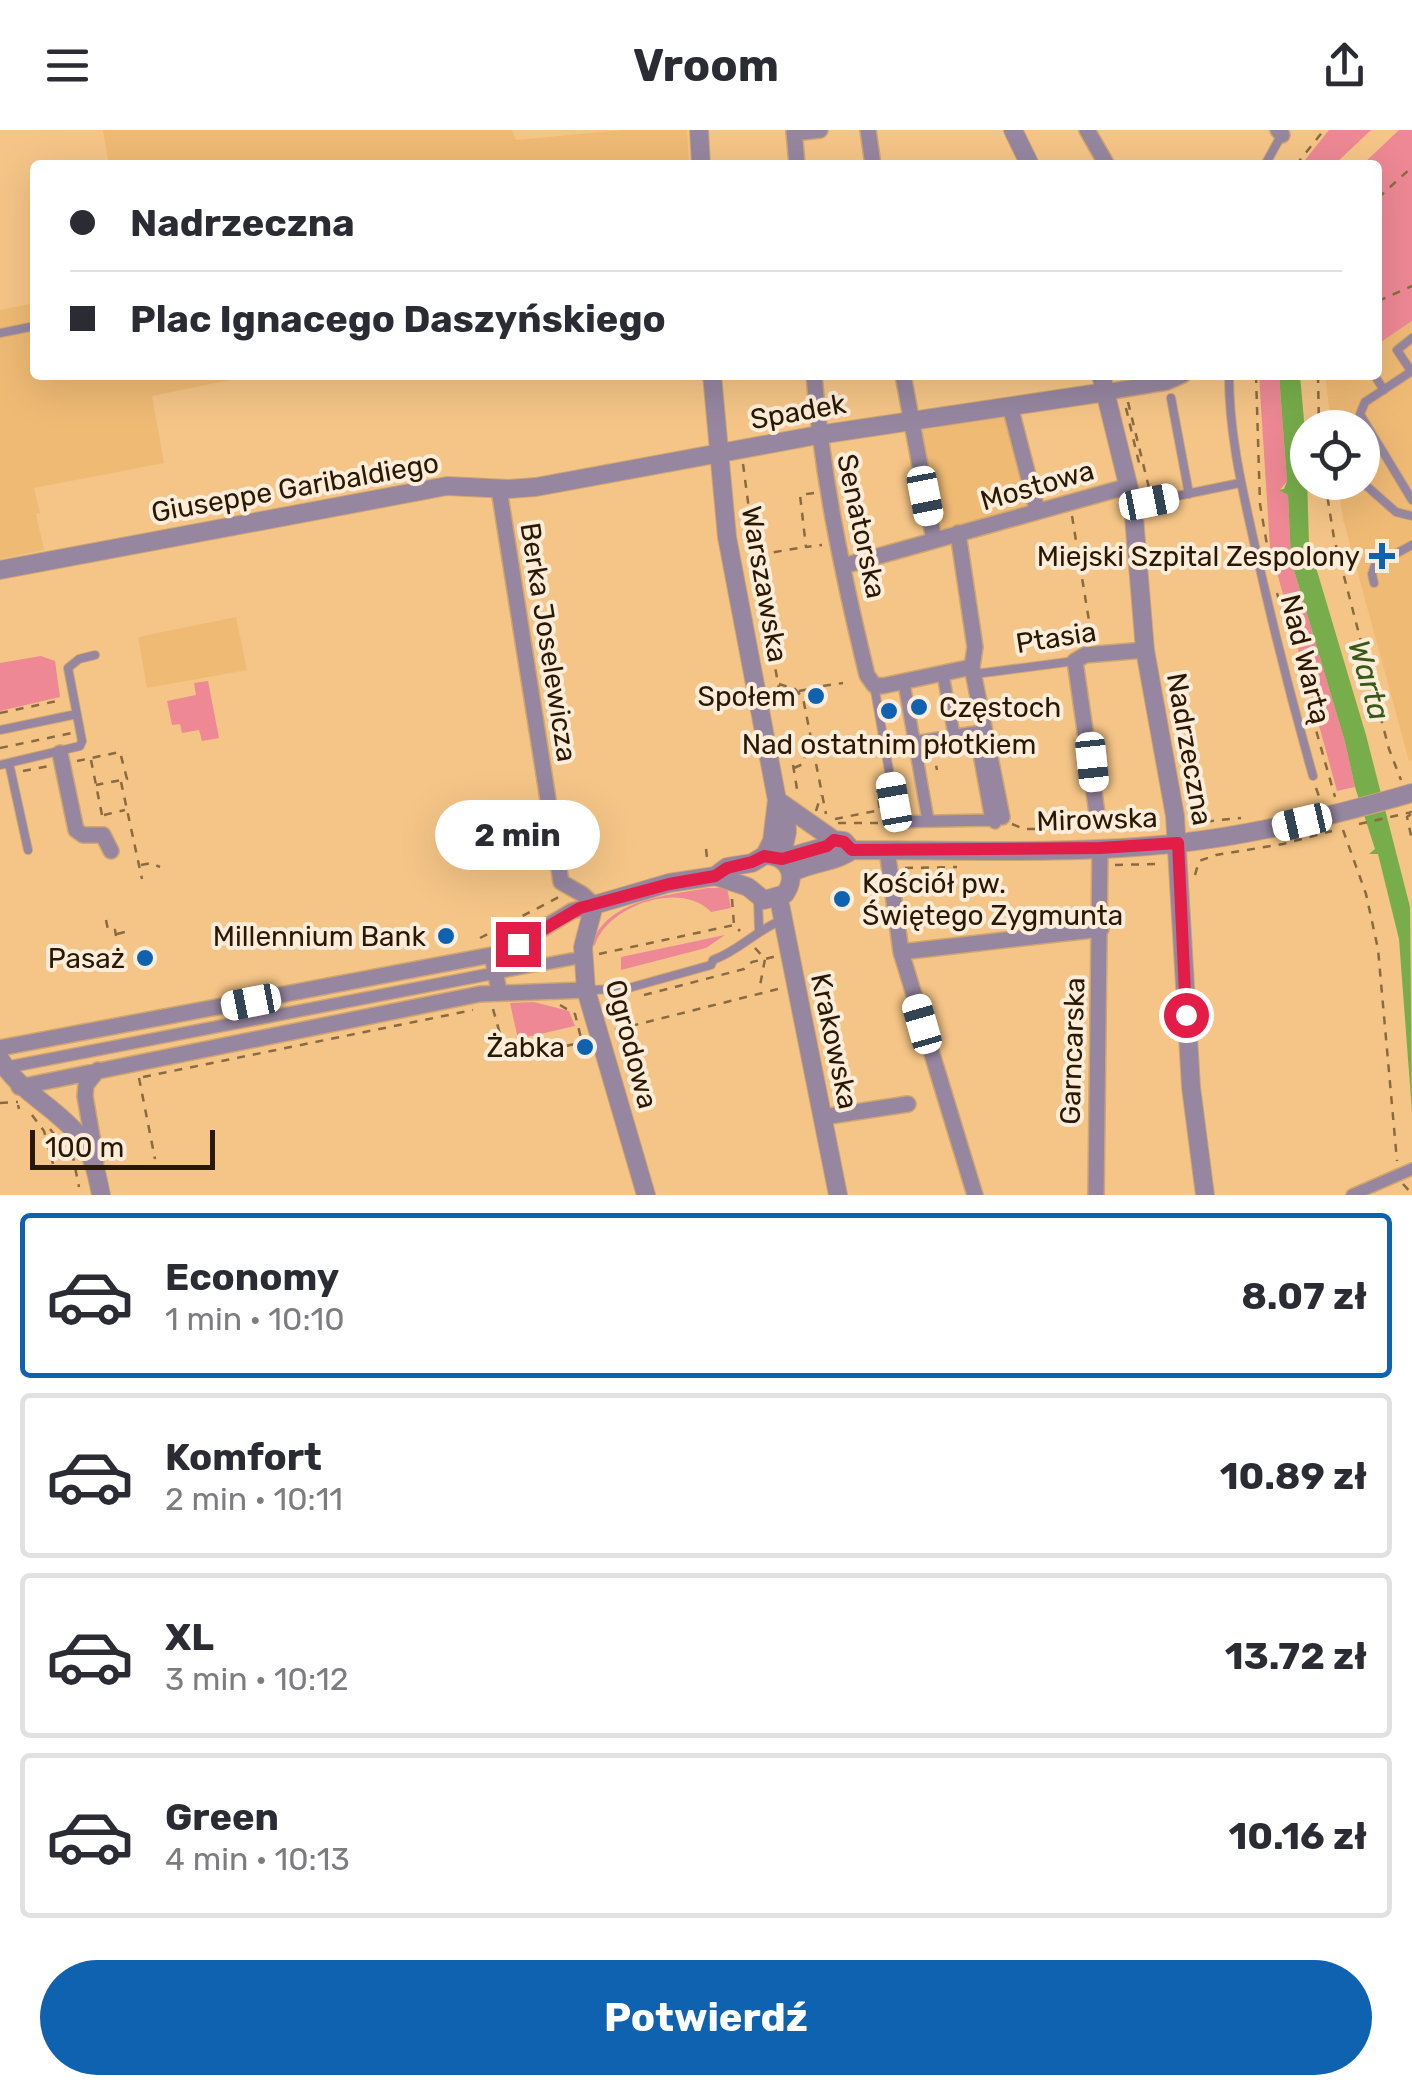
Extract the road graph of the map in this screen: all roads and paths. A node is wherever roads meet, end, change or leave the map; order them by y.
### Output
1 (700, 130) edge
2 (820, 130) edge
3 (868, 130) edge
4 (1013, 130) edge
5 (1087, 130) edge
6 (1324, 130) edge
7 (794, 131) edge
8 (1282, 132) edge
9 (700, 160) edge
10 (797, 160) edge
11 (872, 160) edge
12 (1028, 160) edge
13 (1104, 160) edge
14 (1268, 160) edge
15 (1300, 160) edge
16 (1412, 167) edge
17 (1382, 194) edge
18 (1412, 286) edge
19 (1382, 299) edge
20 (30, 327) edge
21 (0, 333) edge
22 (1412, 338) edge
23 (1411, 371) edge
24 (712, 380) edge
25 (814, 380) edge
26 (904, 380) edge
27 (1229, 380) edge
28 (1256, 380) edge
29 (1318, 380) edge
30 (1377, 380) edge
31 (1172, 382) edge
32 (1104, 383) edge
33 (1384, 390) junction
34 (1010, 406) junction
35 (1319, 410) edge
36 (911, 421) junction
37 (818, 435) junction
38 (718, 453) junction
39 (746, 458) dead end
40 (1240, 483) junction
41 (1129, 486) junction
42 (499, 489) junction
43 (820, 493) dead end
44 (1189, 494) junction
45 (1380, 498) edge
46 (1329, 500) edge
47 (1412, 500) edge
48 (1133, 505) junction
49 (1037, 510) junction
50 (1071, 510) dead end
51 (1412, 516) edge
52 (958, 533) junction
53 (934, 540) junction
54 (830, 544) dead end
55 (1412, 545) edge
56 (806, 547) junction
57 (755, 555) junction
58 (1269, 562) dead end
59 (843, 566) junction
60 (0, 570) edge
61 (1374, 583) dead end
62 (1277, 592) dead end
63 (1100, 649) dead end
64 (1145, 650) junction
65 (95, 655) dead end
66 (1075, 661) junction
67 (973, 671) junction
68 (944, 680) dead end
69 (778, 683) junction
70 (842, 683) dead end
71 (874, 685) junction
72 (823, 686) dead end
73 (905, 688) dead end
74 (810, 689) dead end
75 (779, 690) dead end
76 (797, 691) junction
77 (64, 696) dead end
78 (0, 714) edge
79 (77, 714) junction
80 (0, 730) edge
81 (80, 731) junction
82 (810, 734) junction
83 (954, 736) junction
84 (931, 739) junction
85 (914, 742) junction
86 (0, 748) edge
87 (120, 752) dead end
88 (60, 753) junction
89 (90, 758) dead end
90 (4, 764) edge
91 (937, 770) dead end
92 (1313, 776) joint
93 (121, 780) junction
94 (96, 785) junction
95 (877, 791) dead end
96 (822, 794) junction
97 (1407, 801) edge
98 (1321, 802) dead end
99 (789, 803) junction
100 (1338, 806) junction
101 (127, 810) junction
102 (809, 812) dead end
103 (1097, 813) dead end
104 (1190, 814) dead end
105 (102, 816) junction
106 (1244, 817) dead end
107 (1160, 818) dead end
108 (928, 820) junction
109 (1000, 821) junction
110 (895, 822) junction
111 (1360, 824) dead end
112 (831, 832) junction
113 (1412, 840) edge
114 (1178, 843) junction
115 (109, 845) joint
116 (1100, 848) junction
117 (706, 849) dead end
118 (28, 850) dead end
119 (852, 850) junction
120 (887, 850) junction
121 (774, 862) junction
122 (139, 865) junction
123 (160, 867) dead end
124 (964, 867) dead end
125 (1107, 867) dead end
126 (898, 870) dead end
127 (1168, 872) dead end
128 (142, 879) dead end
129 (731, 881) junction
130 (1195, 887) dead end
131 (569, 891) dead end
132 (779, 898) junction
133 (594, 906) junction
134 (106, 920) dead end
135 (782, 920) junction
136 (128, 927) dead end
137 (758, 929) junction
138 (1101, 929) junction
139 (480, 938) dead end
140 (748, 940) junction
141 (901, 952) junction
142 (788, 954) junction
143 (492, 955) junction
144 (592, 955) dead end
145 (572, 959) dead end
146 (765, 959) junction
147 (783, 988) dead end
148 (586, 990) junction
149 (760, 994) junction
150 (642, 996) dead end
151 (500, 997) junction
152 (626, 1000) dead end
153 (618, 1002) dead end
154 (554, 1004) dead end
155 (482, 1005) dead end
156 (607, 1032) dead end
157 (592, 1039) dead end
158 (582, 1042) junction
159 (0, 1048) edge
160 (2, 1065) edge
161 (98, 1070) junction
162 (139, 1078) junction
163 (128, 1080) dead end
164 (15, 1099) edge
165 (0, 1103) edge
166 (908, 1104) dead end
167 (822, 1117) junction
168 (52, 1131) junction
169 (48, 1147) junction
170 (156, 1158) dead end
171 (53, 1164) dead end
172 (96, 1171) junction
173 (1406, 1171) edge
174 (79, 1187) dead end
175 (101, 1195) edge
176 (646, 1195) edge
177 (838, 1195) edge
178 (974, 1195) edge
179 (1096, 1195) edge
180 (1205, 1195) edge
181 (1352, 1195) edge

1 - 9 street
2 - 7 street
3 - 11 street
4 - 12 street
5 - 13 street
6 - 15 path
7 - 10 street
8 - 14 lane
16 - 17 path
18 - 19 path
20 - 21 lane
22 - 23 lane
23 - 33 lane
24 - 38 street, Warszawska
25 - 37 street, Senatorska
26 - 36 street
27 - 40 lane, Nad Wartą
28 - 58 path
29 - 35 path
30 - 33 lane
31 - 32 street, Spadek
31 - 44 lane
32 - 34 street, Spadek
32 - 41 street, Nadrzeczna
33 - 47 lane
34 - 36 street, Spadek
34 - 49 street
36 - 37 street, Spadek
36 - 53 street
37 - 38 street, Spadek
37 - 59 street, Senatorska
38 - 42 street, Giuseppe Garibaldiego
38 - 99 street, Warszawska
39 - 57 path
40 - 44 lane
40 - 92 lane, Nad Wartą
41 - 48 street, Nadrzeczna
41 - 49 street, Mostowa
42 - 60 street, Giuseppe Garibaldiego
42 - 133 street, Berka Joselewicza
43 - 56 path
44 - 48 lane
45 - 51 lane
46 - 97 path
48 - 64 street, Nadrzeczna
49 - 52 street, Mostowa
50 - 63 path
52 - 53 street, Mostowa
52 - 67 street
53 - 59 street, Mostowa
54 - 56 path
55 - 61 lane
56 - 57 path
57 - 69 path
59 - 71 street, Senatorska
62 - 100 path
64 - 66 street, Ptasia
64 - 114 street, Nadrzeczna
65 - 79 lane
66 - 67 lane, Ptasia
66 - 103 street
67 - 71 street
67 - 109 street
68 - 83 street
69 - 75 path
69 - 76 path
70 - 72 path
71 - 110 lane
73 - 85 street
74 - 76 path
76 - 82 path
77 - 78 path
79 - 80 lane
79 - 81 lane
81 - 86 path
81 - 88 lane
82 - 96 path
82 - 99 path
83 - 84 street
83 - 109 street
84 - 85 street
84 - 91 path
85 - 108 street
87 - 93 path
88 - 90 lane
88 - 115 street
89 - 94 path
90 - 118 lane
92 - 98 path
93 - 94 path
93 - 101 path
94 - 105 path
95 - 112 path
96 - 102 path
96 - 112 path
97 - 100 street, Mirowska
97 - 111 path
97 - 113 path
99 - 112 street, Mirowska
99 - 121 street, Warszawska
100 - 114 street, Mirowska
101 - 105 path
101 - 122 path
104 - 106 path
105 - 115 path
107 - 109 path
108 - 109 street
108 - 110 street
110 - 112 path
112 - 119 street, Mirowska
112 - 121 street
114 - 116 street, Mirowska
114 - 180 street, Nadrzeczna
116 - 120 street, Mirowska
116 - 138 street, Garncarska
117 - 129 path
119 - 120 street, Mirowska
119 - 121 street, Mirowska
120 - 141 street
121 - 129 street
121 - 129 street
121 - 132 street
122 - 123 path
122 - 128 path
124 - 126 path
125 - 127 path
129 - 132 street
129 - 133 street
129 - 137 lane
129 - 144 path
130 - 173 path
131 - 139 path
132 - 135 street, Krakowska
133 - 143 street
133 - 148 street, Ogrodowa
134 - 136 path
135 - 137 lane
135 - 142 street, Krakowska
137 - 140 lane
138 - 141 street
138 - 179 street, Garncarska
140 - 146 path
140 - 148 lane
141 - 178 street
142 - 146 path
142 - 167 street, Krakowska
143 - 151 street
143 - 159 street
145 - 160 street
146 - 149 path
146 - 150 path
147 - 149 path
148 - 151 street
148 - 176 street, Ogrodowa
149 - 156 path
151 - 158 path
151 - 161 street
152 - 153 path
154 - 158 path
155 - 162 path
157 - 158 path
160 - 164 street
161 - 164 street
161 - 172 street
162 - 163 path
162 - 170 path
164 - 165 path
164 - 172 street
166 - 167 street
167 - 177 street, Krakowska
168 - 169 path
168 - 169 path
168 - 174 path
169 - 171 path
172 - 175 street
173 - 181 street

